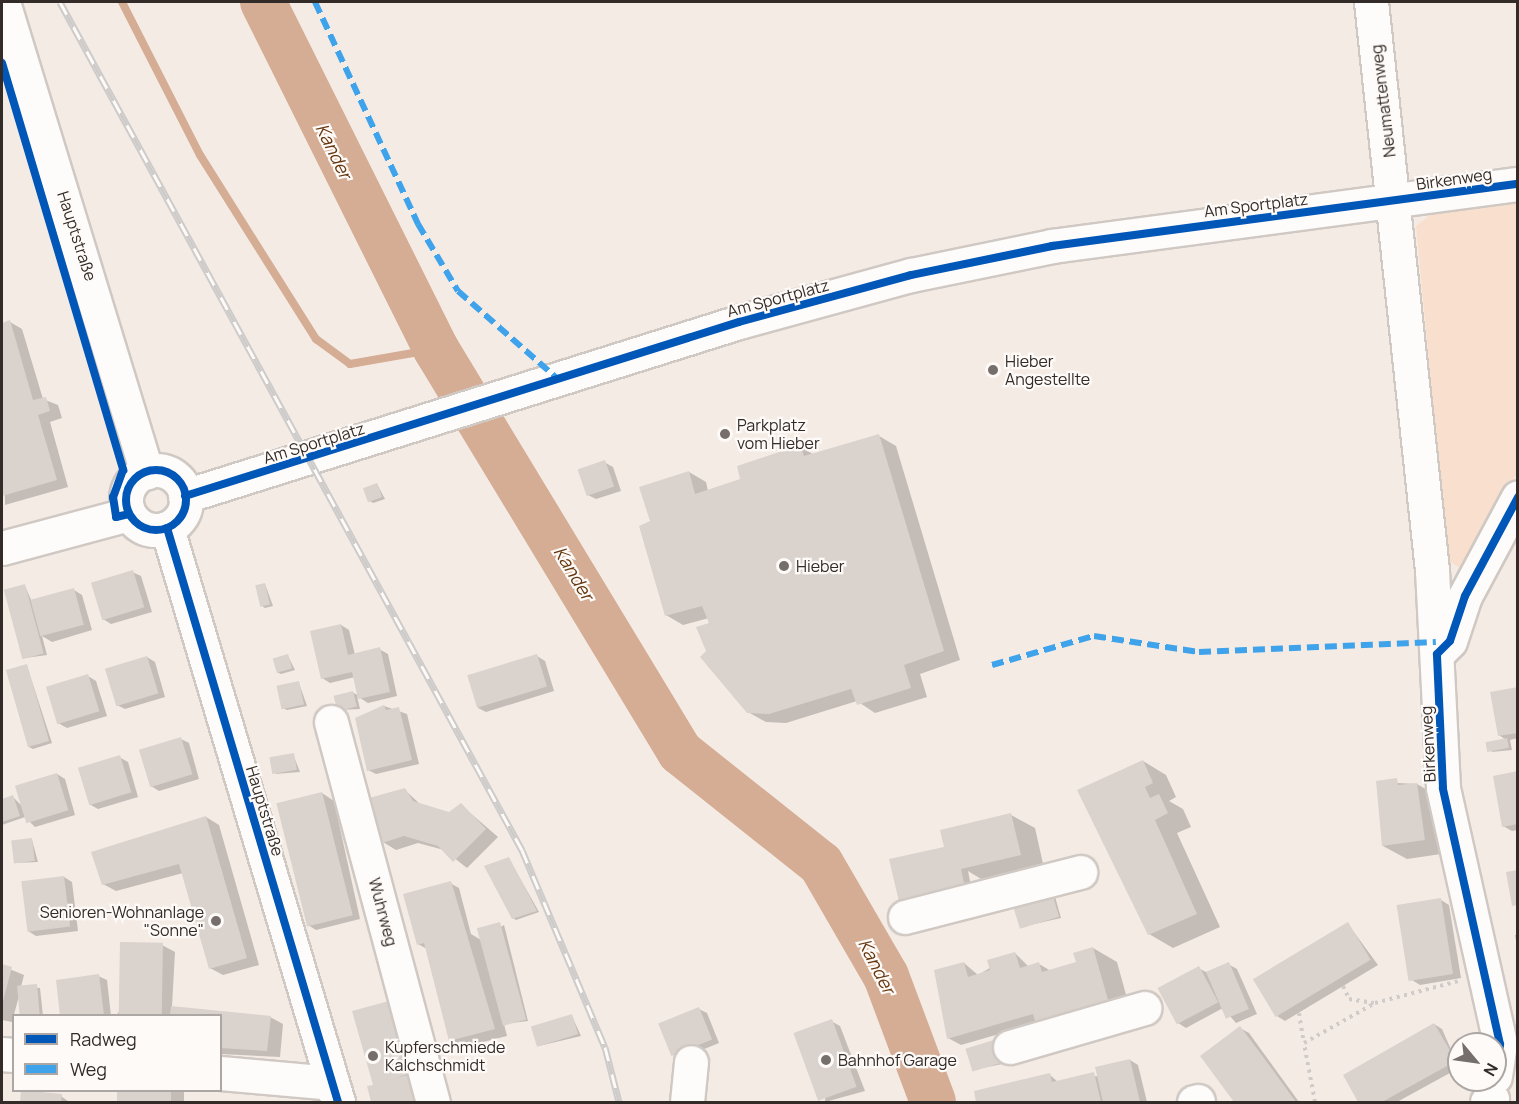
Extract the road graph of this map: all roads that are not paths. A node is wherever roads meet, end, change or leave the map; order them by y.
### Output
1 (3, 2) edge
2 (1371, 2) edge
3 (1518, 184) edge
4 (1395, 201) junction
5 (147, 472) junction
6 (185, 496) junction
7 (1518, 497) edge
8 (129, 514) junction
9 (167, 528) junction
10 (2, 548) edge
11 (1432, 570) junction
12 (1470, 586) junction
13 (1437, 654) junction
14 (331, 722) dead end
15 (1080, 872) dead end
16 (905, 917) dead end
17 (1144, 1008) dead end
18 (1509, 1040) edge
19 (1010, 1047) dead end
20 (691, 1062) dead end
21 (222, 1073) edge
22 (335, 1093) edge
23 (433, 1102) edge
24 (687, 1102) edge

1 - 5 street, Hauptstraße
2 - 4 street, Neumattenweg
3 - 4 street, Birkenweg
4 - 6 street, Am Sportplatz
4 - 11 street, Birkenweg
5 - 6 street
5 - 8 street
6 - 9 street
7 - 12 street
8 - 9 street
8 - 10 street
9 - 22 street, Hauptstraße
11 - 12 street
11 - 13 street, Birkenweg
12 - 13 street
13 - 18 street, Birkenweg
14 - 23 street, Wuhrweg
15 - 16 street
17 - 19 street
20 - 24 street
21 - 22 street

